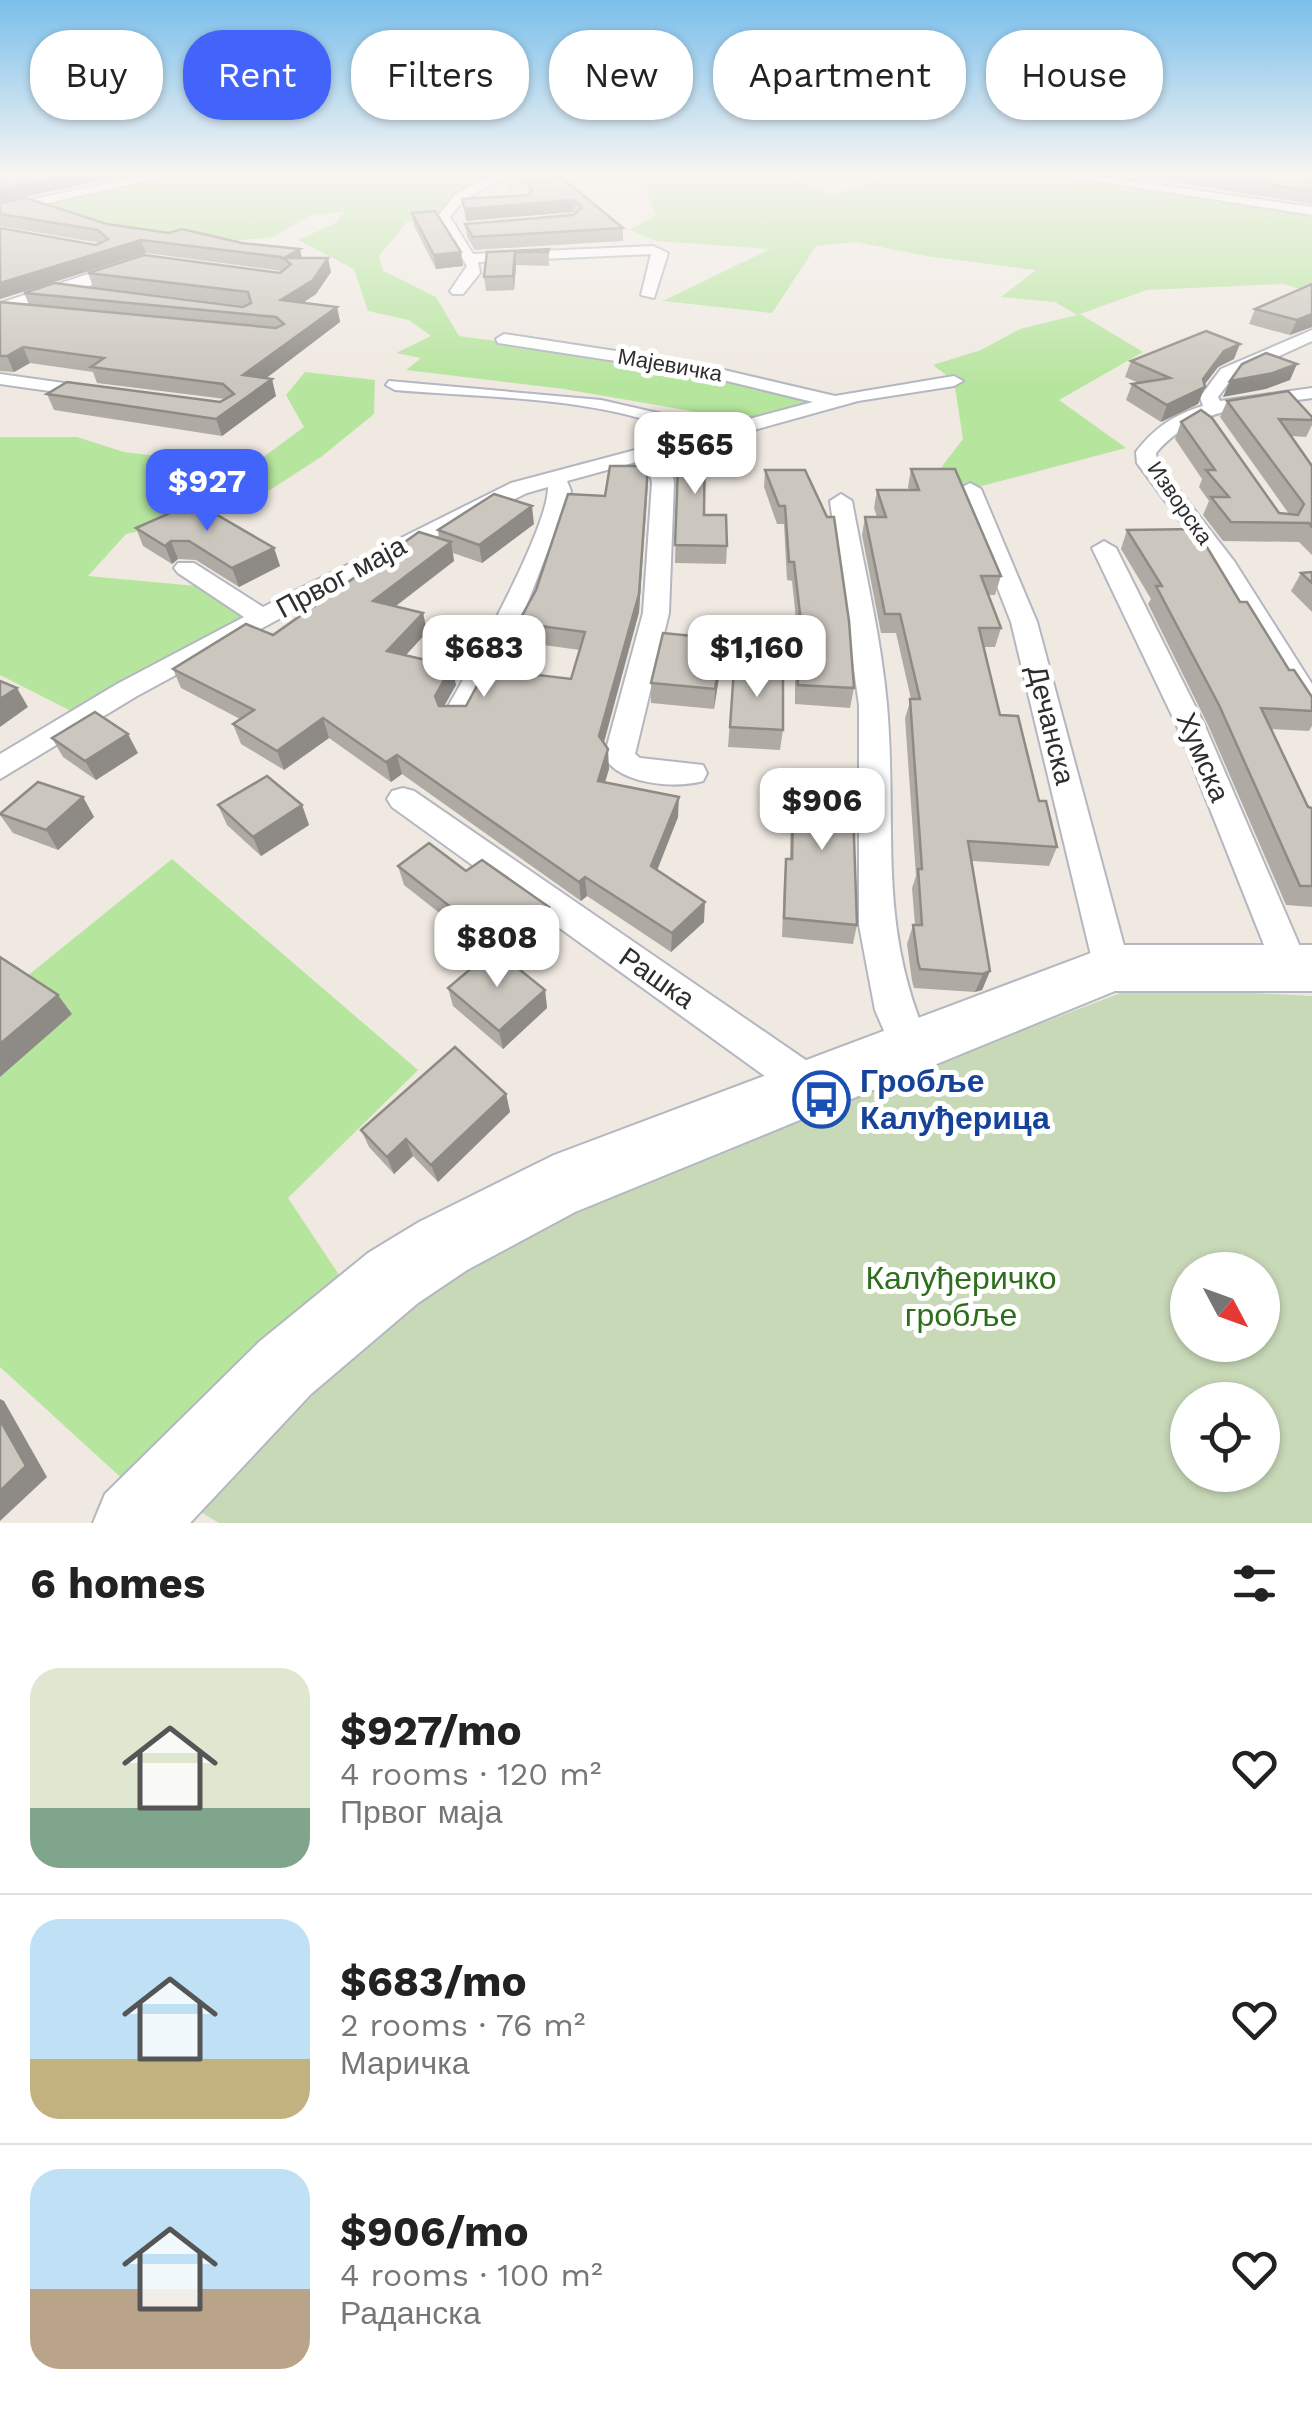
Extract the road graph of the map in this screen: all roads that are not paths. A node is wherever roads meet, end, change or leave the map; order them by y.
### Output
1 (458, 243) edge
2 (470, 258) junction
3 (142, 261) edge
4 (458, 290) dead end
5 (59, 292) junction
6 (649, 294) dead end
7 (96, 296) edge
8 (0, 308) edge
9 (1312, 335) edge
10 (504, 339) dead end
11 (0, 380) edge
12 (954, 381) dead end
13 (395, 385) dead end
14 (1312, 393) edge
15 (124, 396) edge
16 (834, 402) junction
17 (1210, 417) junction
18 (702, 435) junction
19 (651, 450) junction
20 (554, 476) junction
21 (970, 489) dead end
22 (841, 501) dead end
23 (1104, 548) dead end
24 (186, 568) dead end
25 (263, 618) junction
26 (1312, 707) edge
27 (456, 717) edge
28 (0, 768) edge
29 (692, 774) dead end
30 (404, 799) dead end
31 (1112, 968) junction
32 (1302, 969) edge
33 (912, 1050) junction
34 (812, 1087) junction
35 (153, 1517) edge

1 - 2 street
2 - 4 street
2 - 6 street
3 - 5 street
5 - 7 street
5 - 8 street
9 - 17 street
10 - 16 street, Мајевичка
11 - 15 street
12 - 16 street, Првог маја
13 - 18 street
14 - 17 street, Изворска
16 - 18 street, Првог маја
17 - 26 street, Изворска
18 - 19 street, Првог маја
19 - 20 street, Првог маја
19 - 29 street
20 - 25 street, Првог маја
20 - 27 street
21 - 31 street, Дечанска
22 - 33 street
23 - 32 street, Хумска
24 - 25 street
25 - 28 street, Првог маја
30 - 34 street, Рашка
31 - 32 street
31 - 33 street
33 - 34 street
34 - 35 street

